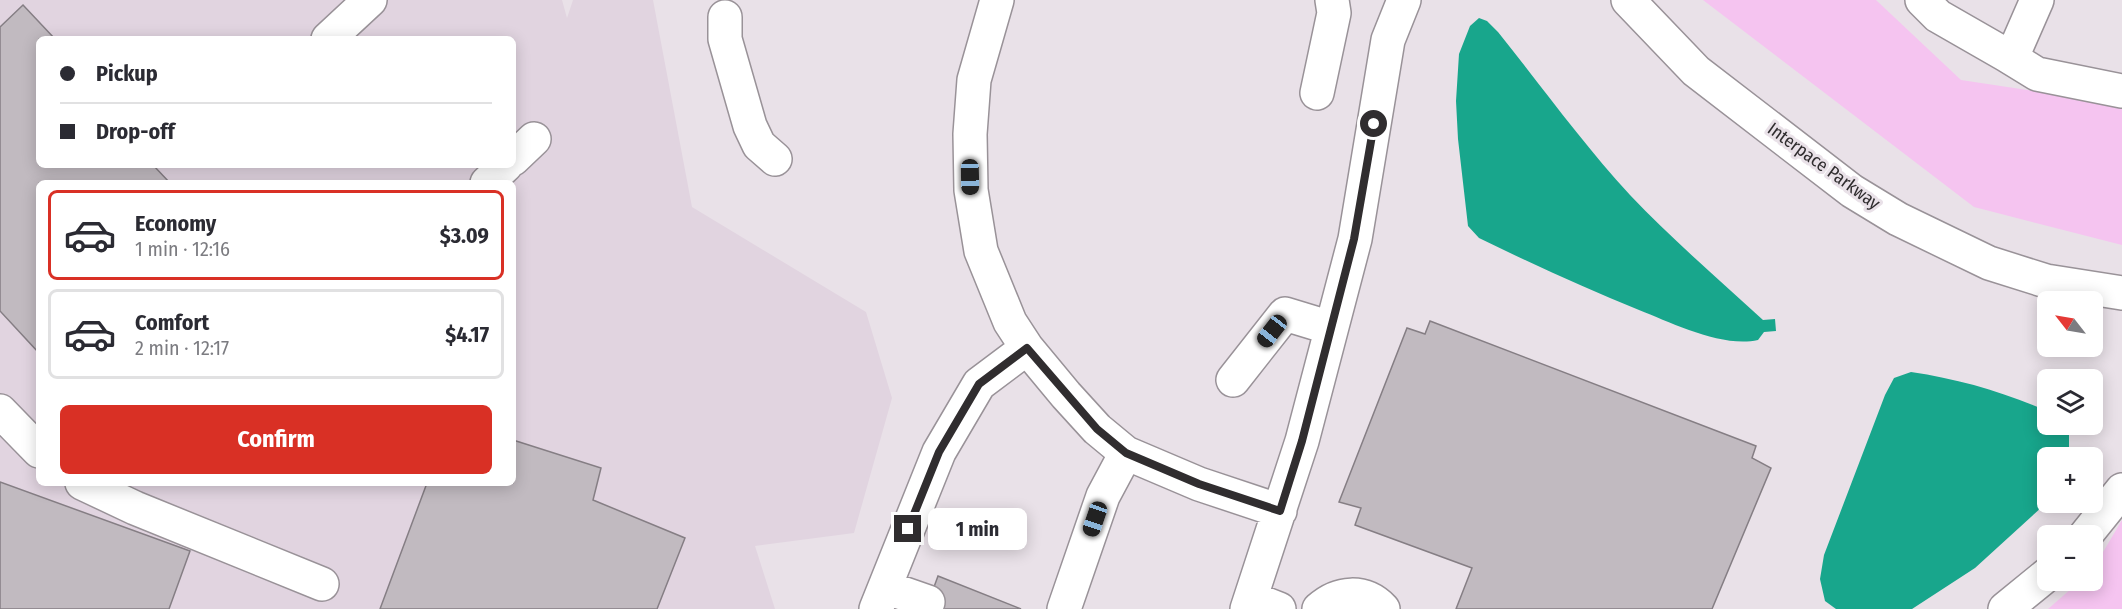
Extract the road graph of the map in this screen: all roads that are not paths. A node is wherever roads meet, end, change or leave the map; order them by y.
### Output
1 (370, 0) edge
2 (997, 0) edge
3 (1332, 0) edge
4 (1404, 0) edge
5 (1628, 0) edge
6 (1922, 0) edge
7 (2037, 0) edge
8 (725, 17) dead end
9 (331, 36) edge
10 (2006, 55) junction
11 (2122, 91) edge
12 (1317, 93) dead end
13 (776, 159) dead end
14 (503, 168) edge
15 (490, 180) edge
16 (2122, 293) edge
17 (1331, 328) junction
18 (1027, 348) junction
19 (1233, 380) dead end
20 (0, 411) edge
21 (36, 449) edge
22 (1126, 453) junction
23 (89, 486) edge
24 (2122, 490) edge
25 (1280, 511) junction
26 (2094, 525) edge
27 (2037, 583) edge
28 (322, 584) dead end
29 (880, 598) edge
30 (928, 602) dead end
31 (1259, 605) edge
32 (1064, 609) edge
33 (1319, 609) edge
34 (1383, 609) edge
35 (2005, 609) edge

1 - 9 street
2 - 18 street
3 - 12 street
4 - 17 street
5 - 16 street, Interpace Parkway
6 - 10 street
7 - 10 street
8 - 13 street
10 - 11 street
14 - 15 street
17 - 19 street
17 - 25 street
18 - 22 street
18 - 29 street
20 - 21 street
22 - 25 street
22 - 32 street
23 - 28 street
24 - 26 street
25 - 31 street
27 - 35 street
29 - 30 street
33 - 34 street

